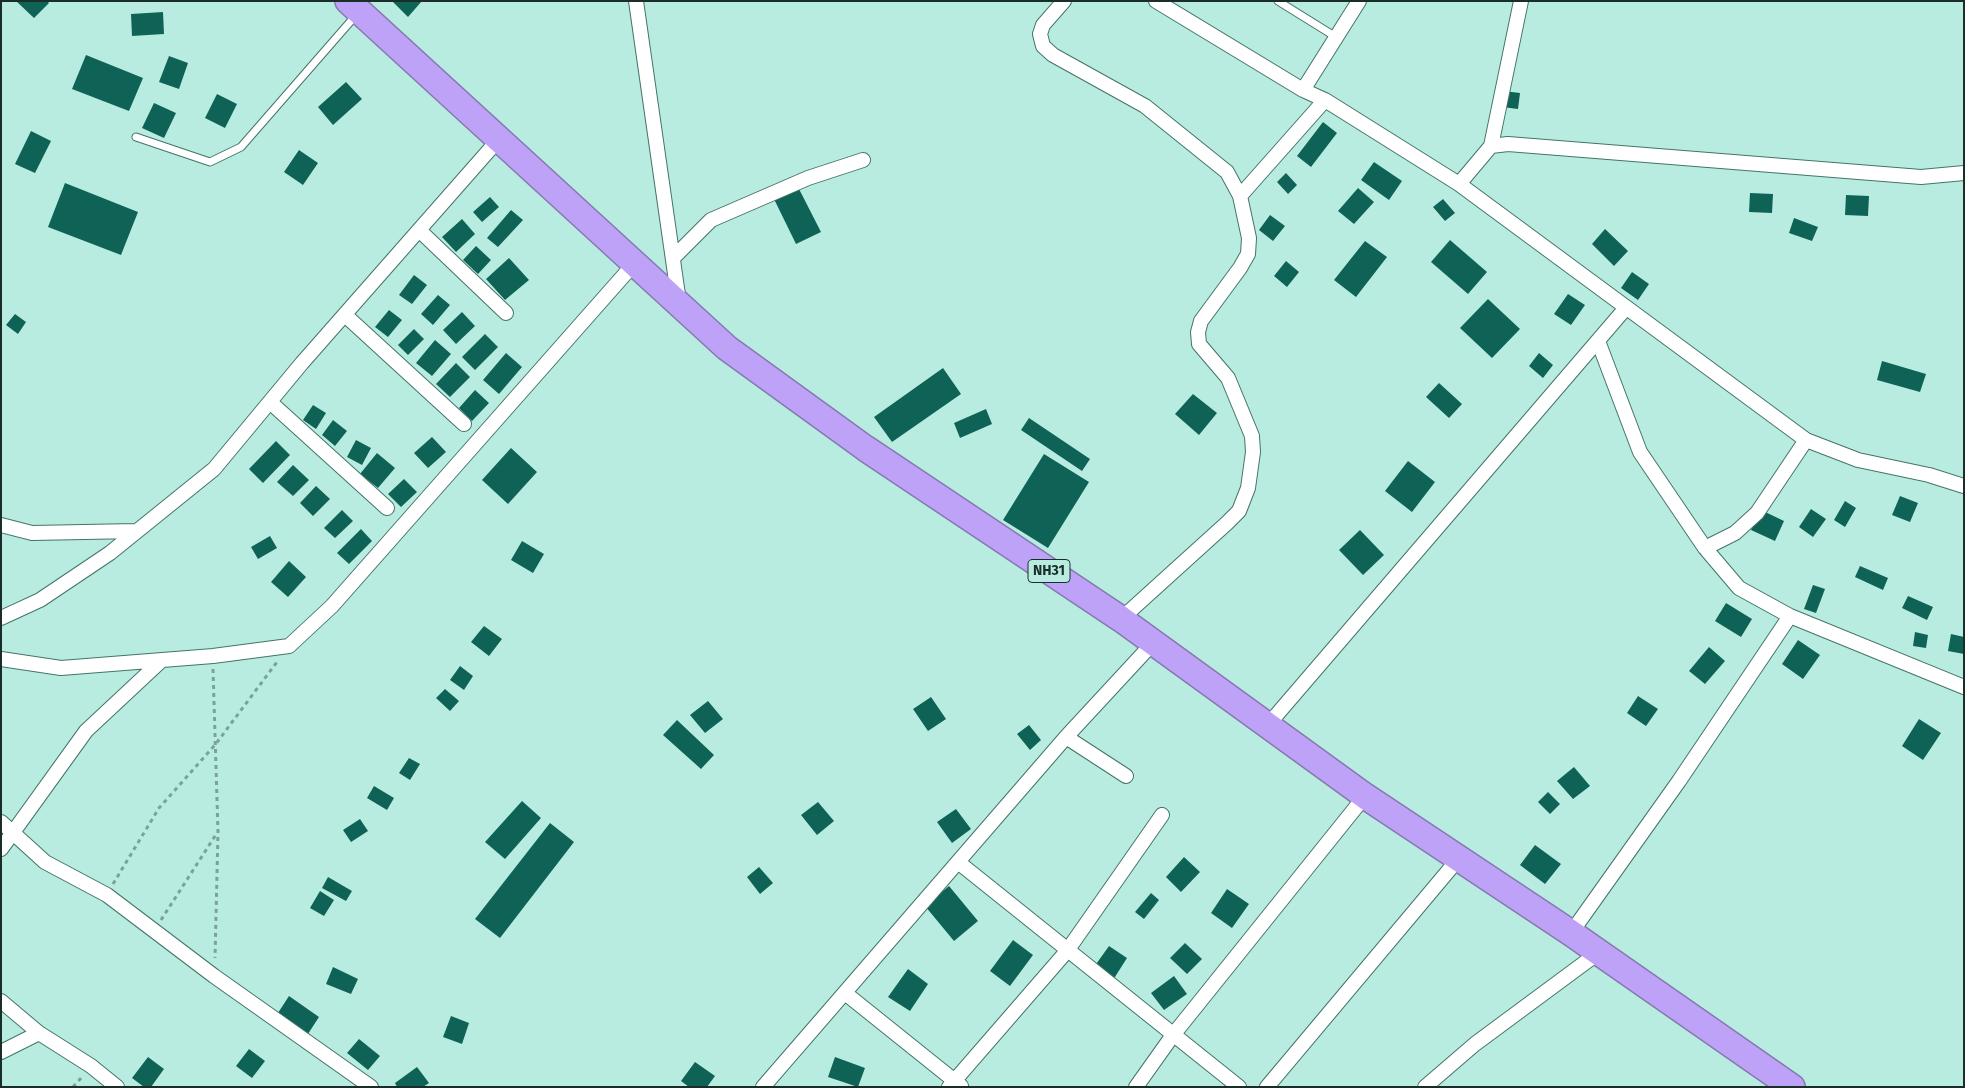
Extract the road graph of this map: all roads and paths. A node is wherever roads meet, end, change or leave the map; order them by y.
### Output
1 (636, 1) edge
2 (1064, 1) edge
3 (1156, 1) edge
4 (1278, 1) edge
5 (1359, 1) edge
6 (1521, 1) edge
7 (353, 6) edge
8 (1336, 37) junction
9 (1303, 90) junction
10 (1325, 100) junction
11 (136, 137) dead end
12 (499, 140) junction
13 (1491, 146) junction
14 (864, 160) dead end
15 (1964, 173) edge
16 (1459, 184) junction
17 (1240, 196) junction
18 (419, 230) junction
19 (673, 258) junction
20 (633, 265) junction
21 (680, 305) junction
22 (1625, 309) junction
23 (506, 313) dead end
24 (345, 315) junction
25 (1598, 341) junction
26 (270, 402) junction
27 (464, 424) dead end
28 (1806, 440) junction
29 (1964, 486) edge
30 (387, 508) dead end
31 (1, 525) edge
32 (136, 532) junction
33 (1705, 548) junction
34 (1790, 616) junction
35 (1, 618) edge
36 (1121, 619) junction
37 (1153, 643) junction
38 (289, 646) junction
39 (213, 656) junction
40 (1, 659) edge
41 (162, 660) junction
42 (1964, 687) edge
43 (1267, 726) junction
44 (1066, 737) junction
45 (216, 745) junction
46 (1126, 776) dead end
47 (1365, 796) junction
48 (1162, 815) dead end
49 (1, 822) edge
50 (218, 832) junction
51 (14, 833) junction
52 (1, 849) edge
53 (1460, 858) junction
54 (958, 862) junction
55 (107, 894) junction
56 (155, 931) junction
57 (1571, 933) junction
58 (1067, 951) junction
59 (1598, 953) junction
60 (214, 976) junction
61 (845, 993) junction
62 (1, 1001) edge
63 (39, 1033) junction
64 (1173, 1035) junction
65 (1, 1052) edge
66 (955, 1085) edge
67 (117, 1087) edge
68 (371, 1087) edge
69 (763, 1087) edge
70 (1136, 1087) edge
71 (1239, 1087) edge
72 (1268, 1087) edge
73 (1425, 1087) edge
74 (1792, 1087) edge

1 - 19 street
2 - 17 street
3 - 9 street
4 - 8 lane
5 - 8 street
6 - 13 street
7 - 11 lane
7 - 12 highway, NH31
8 - 9 street
9 - 10 street
10 - 16 street
10 - 17 street
12 - 18 street
12 - 20 highway, NH31
13 - 15 street
13 - 16 street
14 - 19 street
16 - 22 street
17 - 36 street
18 - 23 street
18 - 24 street
19 - 21 street
20 - 21 highway, NH31
20 - 38 street
21 - 36 highway, NH31
22 - 25 street
22 - 28 street
24 - 26 street
24 - 27 street
25 - 33 street
25 - 43 street
26 - 30 street
26 - 32 street
28 - 29 street
28 - 33 street
31 - 32 street
32 - 35 street
33 - 34 street
34 - 42 street
34 - 57 street
36 - 37 highway, NH31
37 - 43 highway, NH31
37 - 44 street
38 - 39 street
38 - 45 path
39 - 41 street
39 - 45 path
40 - 41 street
41 - 51 street
43 - 47 highway, NH31
44 - 46 street
44 - 54 street
45 - 50 path
45 - 55 path
47 - 53 highway, NH31
47 - 64 street
48 - 58 street
49 - 51 street
50 - 56 path
50 - 60 path
51 - 52 street
51 - 55 street
53 - 57 highway, NH31
53 - 72 street
54 - 58 street
54 - 61 street
55 - 56 street
56 - 60 street
57 - 59 highway, NH31
58 - 64 street
58 - 66 street
59 - 73 street
59 - 74 highway, NH31
60 - 68 street
61 - 66 street
61 - 69 street
62 - 63 street
63 - 65 street
63 - 67 street
64 - 70 street
64 - 71 street

